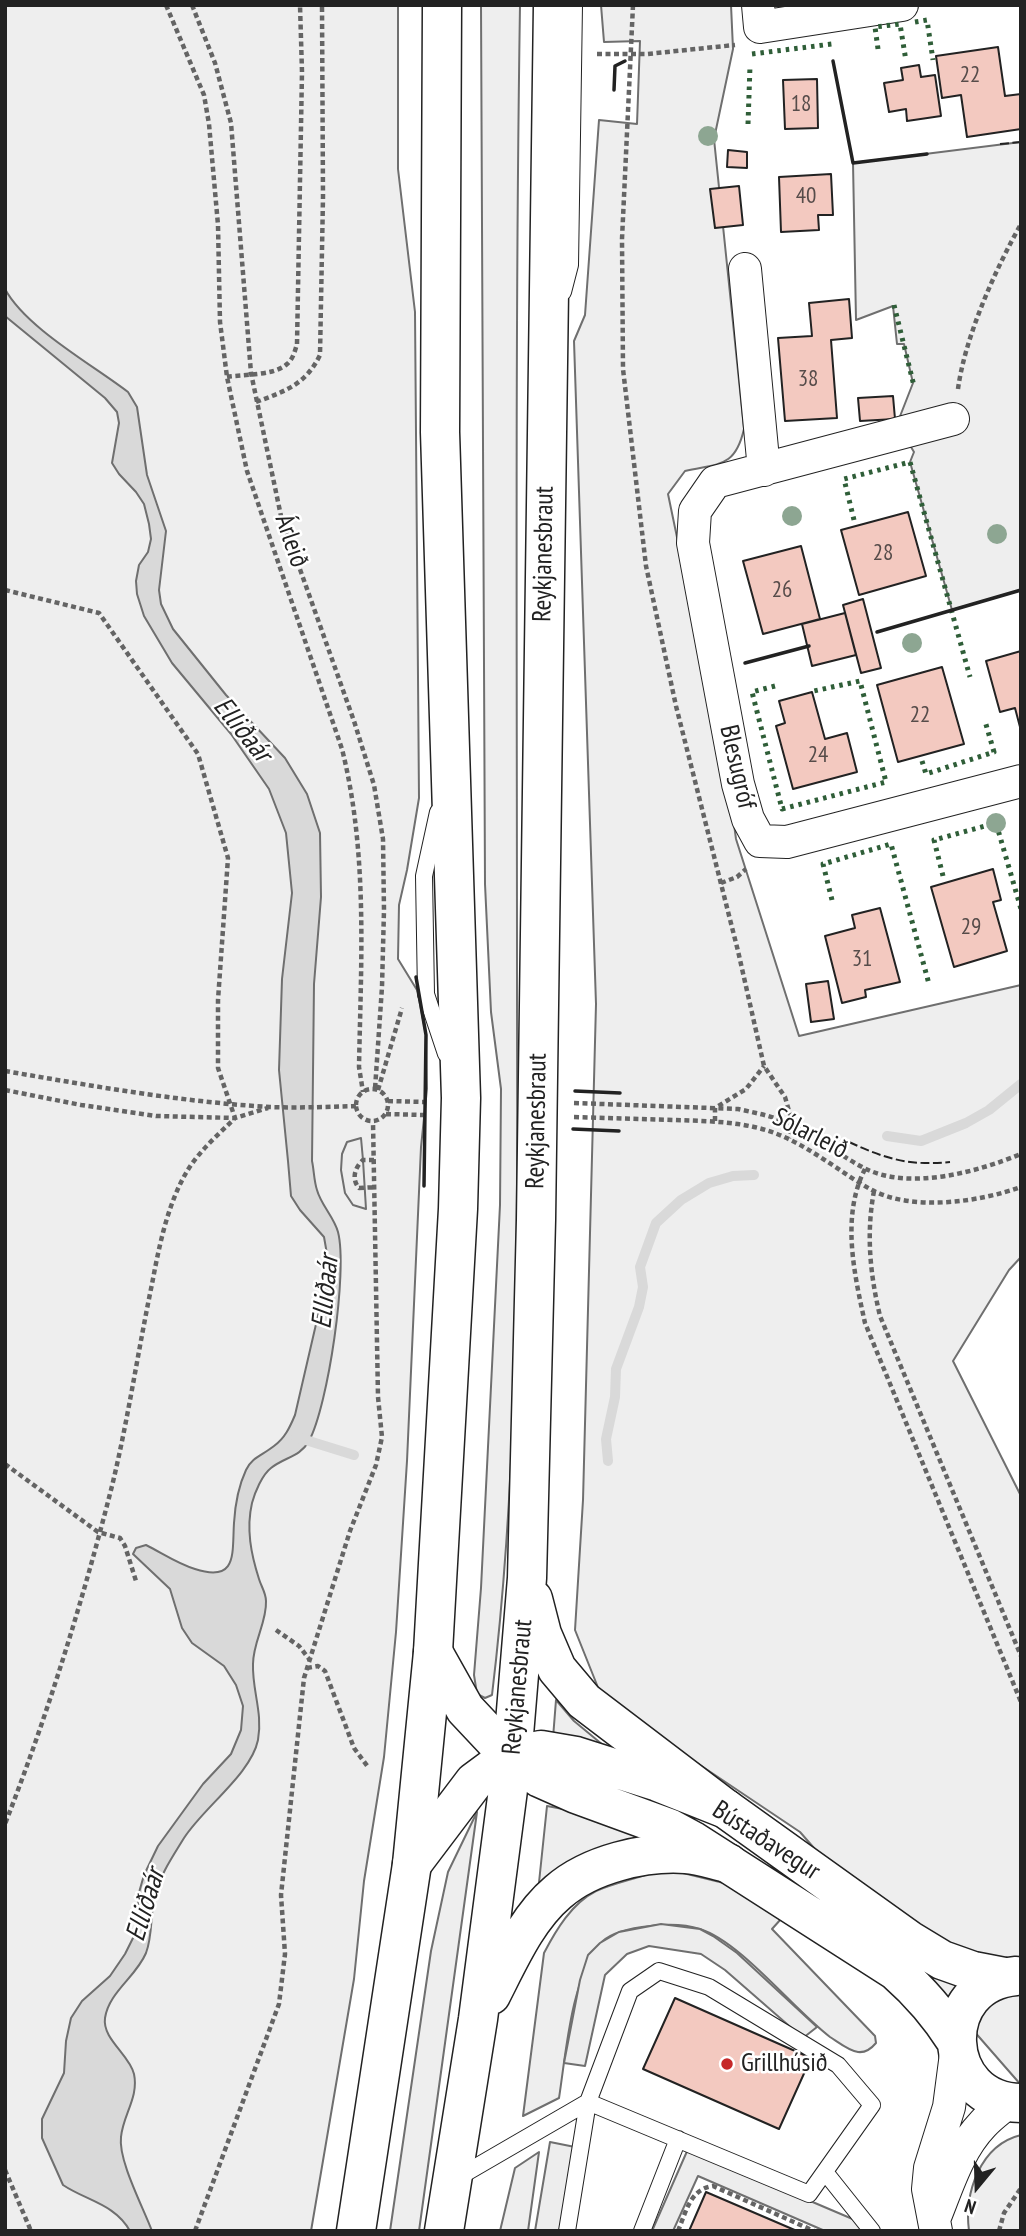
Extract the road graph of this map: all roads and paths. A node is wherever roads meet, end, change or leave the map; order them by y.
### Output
1 (166, 5) edge
2 (192, 5) edge
3 (300, 5) edge
4 (322, 5) edge
5 (442, 5) edge
6 (553, 5) edge
7 (574, 5) edge
8 (758, 5) edge
9 (902, 5) edge
10 (701, 50) dead end
11 (593, 54) dead end
12 (1021, 224) edge
13 (745, 269) dead end
14 (547, 355) junction
15 (251, 373) junction
16 (227, 377) junction
17 (257, 402) junction
18 (953, 419) joint
19 (764, 470) junction
20 (5, 590) edge
21 (1021, 780) edge
22 (401, 1013) dead end
23 (764, 1066) dead end
24 (5, 1070) edge
25 (5, 1090) edge
26 (377, 1090) junction
27 (363, 1092) junction
28 (443, 1100) junction
29 (388, 1101) junction
30 (228, 1104) junction
31 (574, 1104) dead end
32 (356, 1106) junction
33 (272, 1107) junction
34 (715, 1108) junction
35 (386, 1114) junction
36 (426, 1115) dead end
37 (574, 1117) dead end
38 (235, 1118) junction
39 (715, 1121) junction
40 (373, 1122) junction
41 (793, 1125) junction
42 (789, 1138) junction
43 (1021, 1154) edge
44 (374, 1160) junction
45 (865, 1169) junction
46 (859, 1182) junction
47 (374, 1187) junction
48 (1021, 1187) edge
49 (874, 1191) junction
50 (5, 1464) edge
51 (100, 1533) junction
52 (527, 1578) junction
53 (136, 1581) dead end
54 (276, 1630) dead end
55 (433, 1652) junction
56 (1021, 1656) edge
57 (309, 1660) junction
58 (307, 1668) junction
59 (1021, 1702) edge
60 (512, 1759) junction
61 (368, 1767) dead end
62 (726, 1810) junction
63 (5, 1824) edge
64 (728, 1863) junction
65 (412, 1864) junction
66 (1012, 1977) edge
67 (478, 2019) junction
68 (956, 2044) junction
69 (588, 2102) junction
70 (1014, 2102) edge
71 (678, 2138) junction
72 (5, 2170) edge
73 (825, 2172) junction
74 (452, 2181) junction
75 (1021, 2188) edge
76 (935, 2226) edge
77 (31, 2231) edge
78 (195, 2231) edge
79 (356, 2231) edge
80 (444, 2231) edge
81 (567, 2231) edge
82 (642, 2231) edge
83 (678, 2231) edge
84 (814, 2231) edge
85 (872, 2231) edge
86 (999, 2231) edge

1 - 16 path, Árleið
2 - 15 path, Árleið
3 - 15 path
4 - 17 path
5 - 28 main road
6 - 14 main road, Reykjanesbraut
7 - 14 lane
8 - 9 street
10 - 11 path
12 - 18 path
13 - 19 street
14 - 52 main road, Reykjanesbraut
15 - 16 path
15 - 17 path, Árleið
16 - 27 path, Árleið
17 - 26 path, Árleið
18 - 19 street, Blesugróf
19 - 21 street, Blesugróf
20 - 30 path
22 - 26 path
23 - 34 path
24 - 30 path
25 - 38 path
26 - 27 path
26 - 29 path
27 - 32 path
28 - 29 path
28 - 55 main road
29 - 35 path
30 - 33 path
30 - 38 path
31 - 34 path, Sólarleið
32 - 33 path
32 - 40 path
33 - 38 path
34 - 39 path
34 - 41 path, Sólarleið
35 - 36 path
35 - 40 path
37 - 39 path, Sólarleið
38 - 51 path
39 - 42 path, Sólarleið
40 - 44 path
41 - 42 path
41 - 45 path, Sólarleið
42 - 46 path, Sólarleið
43 - 45 path, Sólarleið
44 - 47 path
44 - 47 path
45 - 46 path
46 - 49 path, Sólarleið
46 - 59 path
47 - 57 path
48 - 49 path, Sólarleið
49 - 56 path
50 - 51 path
51 - 53 path
51 - 63 path
52 - 60 main road, Reykjanesbraut
52 - 62 main road
54 - 57 path
55 - 60 main road, Bústaðavegur
55 - 65 main road
57 - 58 path
58 - 61 path
58 - 78 path
60 - 62 main road, Bústaðavegur
60 - 64 main road, Bústaðavegur
60 - 65 main road, Bústaðavegur
60 - 67 main road, Reykjanesbraut
62 - 66 main road, Bústaðavegur
64 - 67 main road
64 - 68 main road, Bústaðavegur
65 - 79 main road
66 - 68 main road, Bústaðavegur
67 - 74 main road, Reykjanesbraut
68 - 70 main road, Bústaðavegur
68 - 76 street
69 - 71 lane
69 - 73 lane
69 - 74 lane
69 - 81 lane
70 - 76 street
71 - 73 lane
71 - 82 lane
72 - 77 path
73 - 85 lane
74 - 80 main road, Reykjanesbraut
75 - 86 path
83 - 84 path

